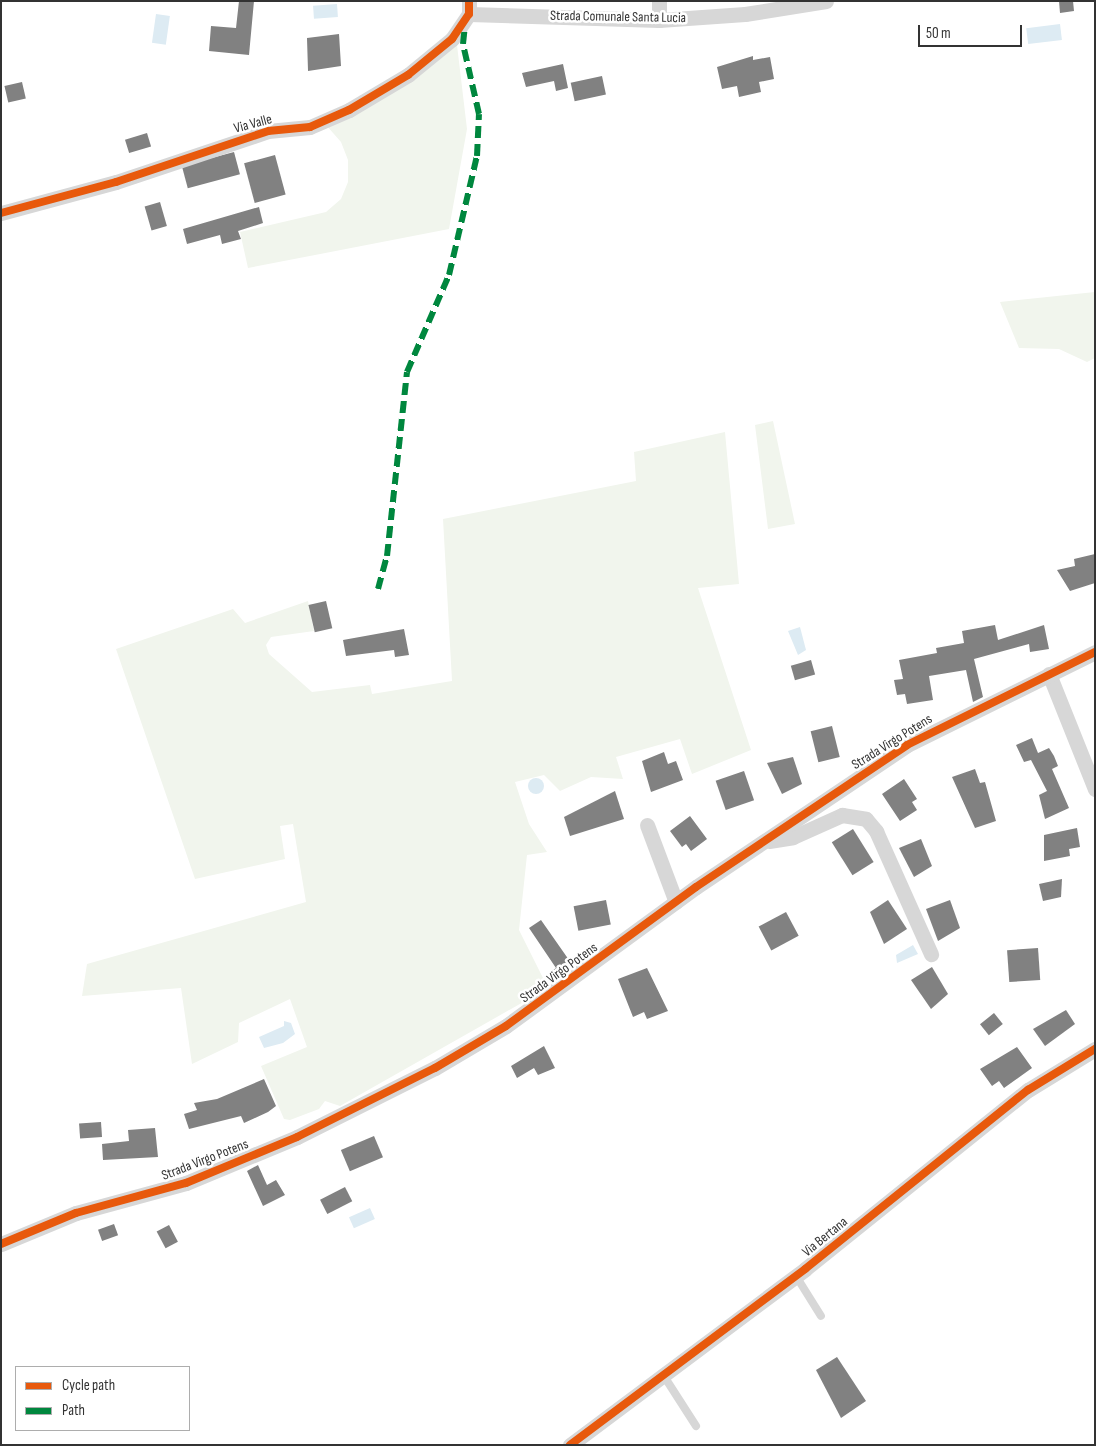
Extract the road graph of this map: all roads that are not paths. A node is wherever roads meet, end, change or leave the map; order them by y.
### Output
1 (659, 1) edge
2 (826, 1) edge
3 (469, 8) edge
4 (660, 20) junction
5 (1, 213) edge
6 (1095, 652) edge
7 (1049, 674) junction
8 (1095, 789) edge
9 (647, 825) dead end
10 (762, 843) junction
11 (676, 902) junction
12 (931, 954) dead end
13 (1095, 1049) edge
14 (1, 1244) edge
15 (796, 1276) junction
16 (821, 1316) dead end
17 (662, 1373) junction
18 (696, 1426) dead end
19 (570, 1445) edge

1 - 4 street
2 - 4 street, Strada Comunale Santa Lucia
3 - 4 street, Strada Comunale Santa Lucia
3 - 5 street, Via Valle
6 - 7 street, Strada Virgo Potens
7 - 8 street
7 - 10 street, Strada Virgo Potens
9 - 11 street
10 - 11 street, Strada Virgo Potens
10 - 12 street
11 - 14 street, Strada Virgo Potens
13 - 15 street, Via Bertana
15 - 16 lane
15 - 17 street, Via Bertana
17 - 18 lane
17 - 19 street, Via Bertana

